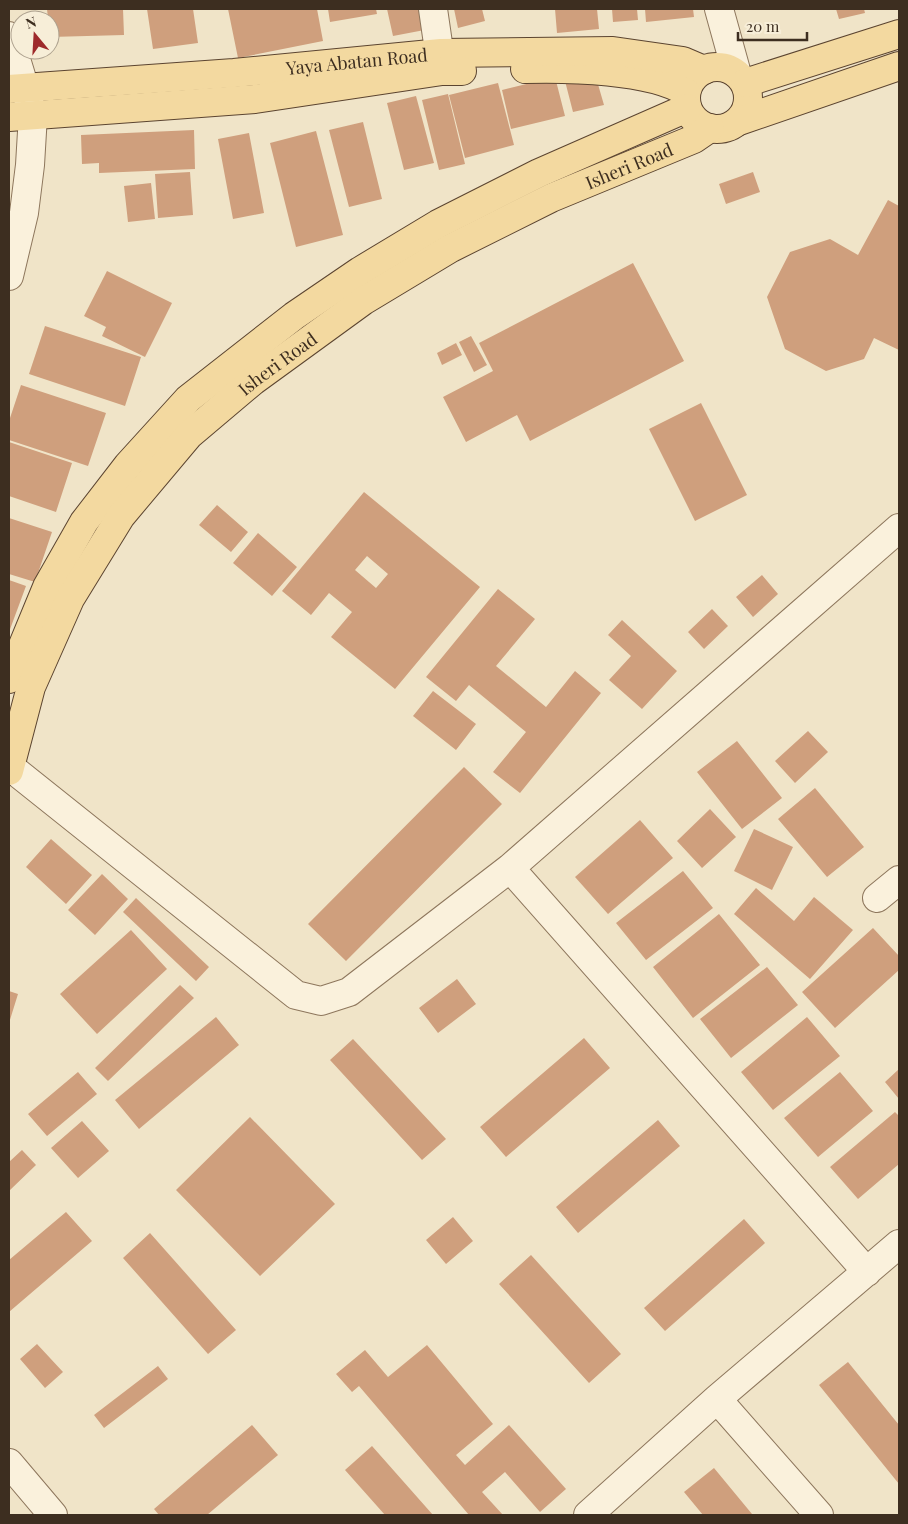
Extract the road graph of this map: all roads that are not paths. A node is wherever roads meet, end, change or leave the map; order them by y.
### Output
1 (433, 9) edge
2 (719, 12) edge
3 (899, 34) edge
4 (9, 36) edge
5 (441, 62) junction
6 (899, 66) edge
7 (725, 73) junction
8 (16, 88) edge
9 (687, 100) junction
10 (21, 116) edge
11 (739, 121) junction
12 (710, 128) junction
13 (9, 276) edge
14 (899, 528) edge
15 (9, 679) edge
16 (9, 768) edge
17 (510, 868) junction
18 (899, 880) edge
19 (877, 898) dead end
20 (899, 1244) edge
21 (867, 1272) junction
22 (717, 1399) junction
23 (9, 1463) edge
24 (53, 1515) edge
25 (588, 1515) edge
26 (819, 1515) edge

1 - 5 street
2 - 7 street
3 - 7 main road
4 - 8 street
5 - 7 main road, Yaya Abatan Road
5 - 8 main road, Yaya Abatan Road
5 - 9 main road, Yaya Abatan Road
5 - 10 main road, Yaya Abatan Road
6 - 11 main road
7 - 9 main road
7 - 11 main road
8 - 10 street
9 - 12 main road
9 - 15 main road, Isheri Road
10 - 13 street
11 - 12 main road
12 - 16 main road, Isheri Road
14 - 17 street
16 - 17 street
17 - 21 street
18 - 19 street
20 - 21 street
21 - 22 street
22 - 25 street
22 - 26 street
23 - 24 street

